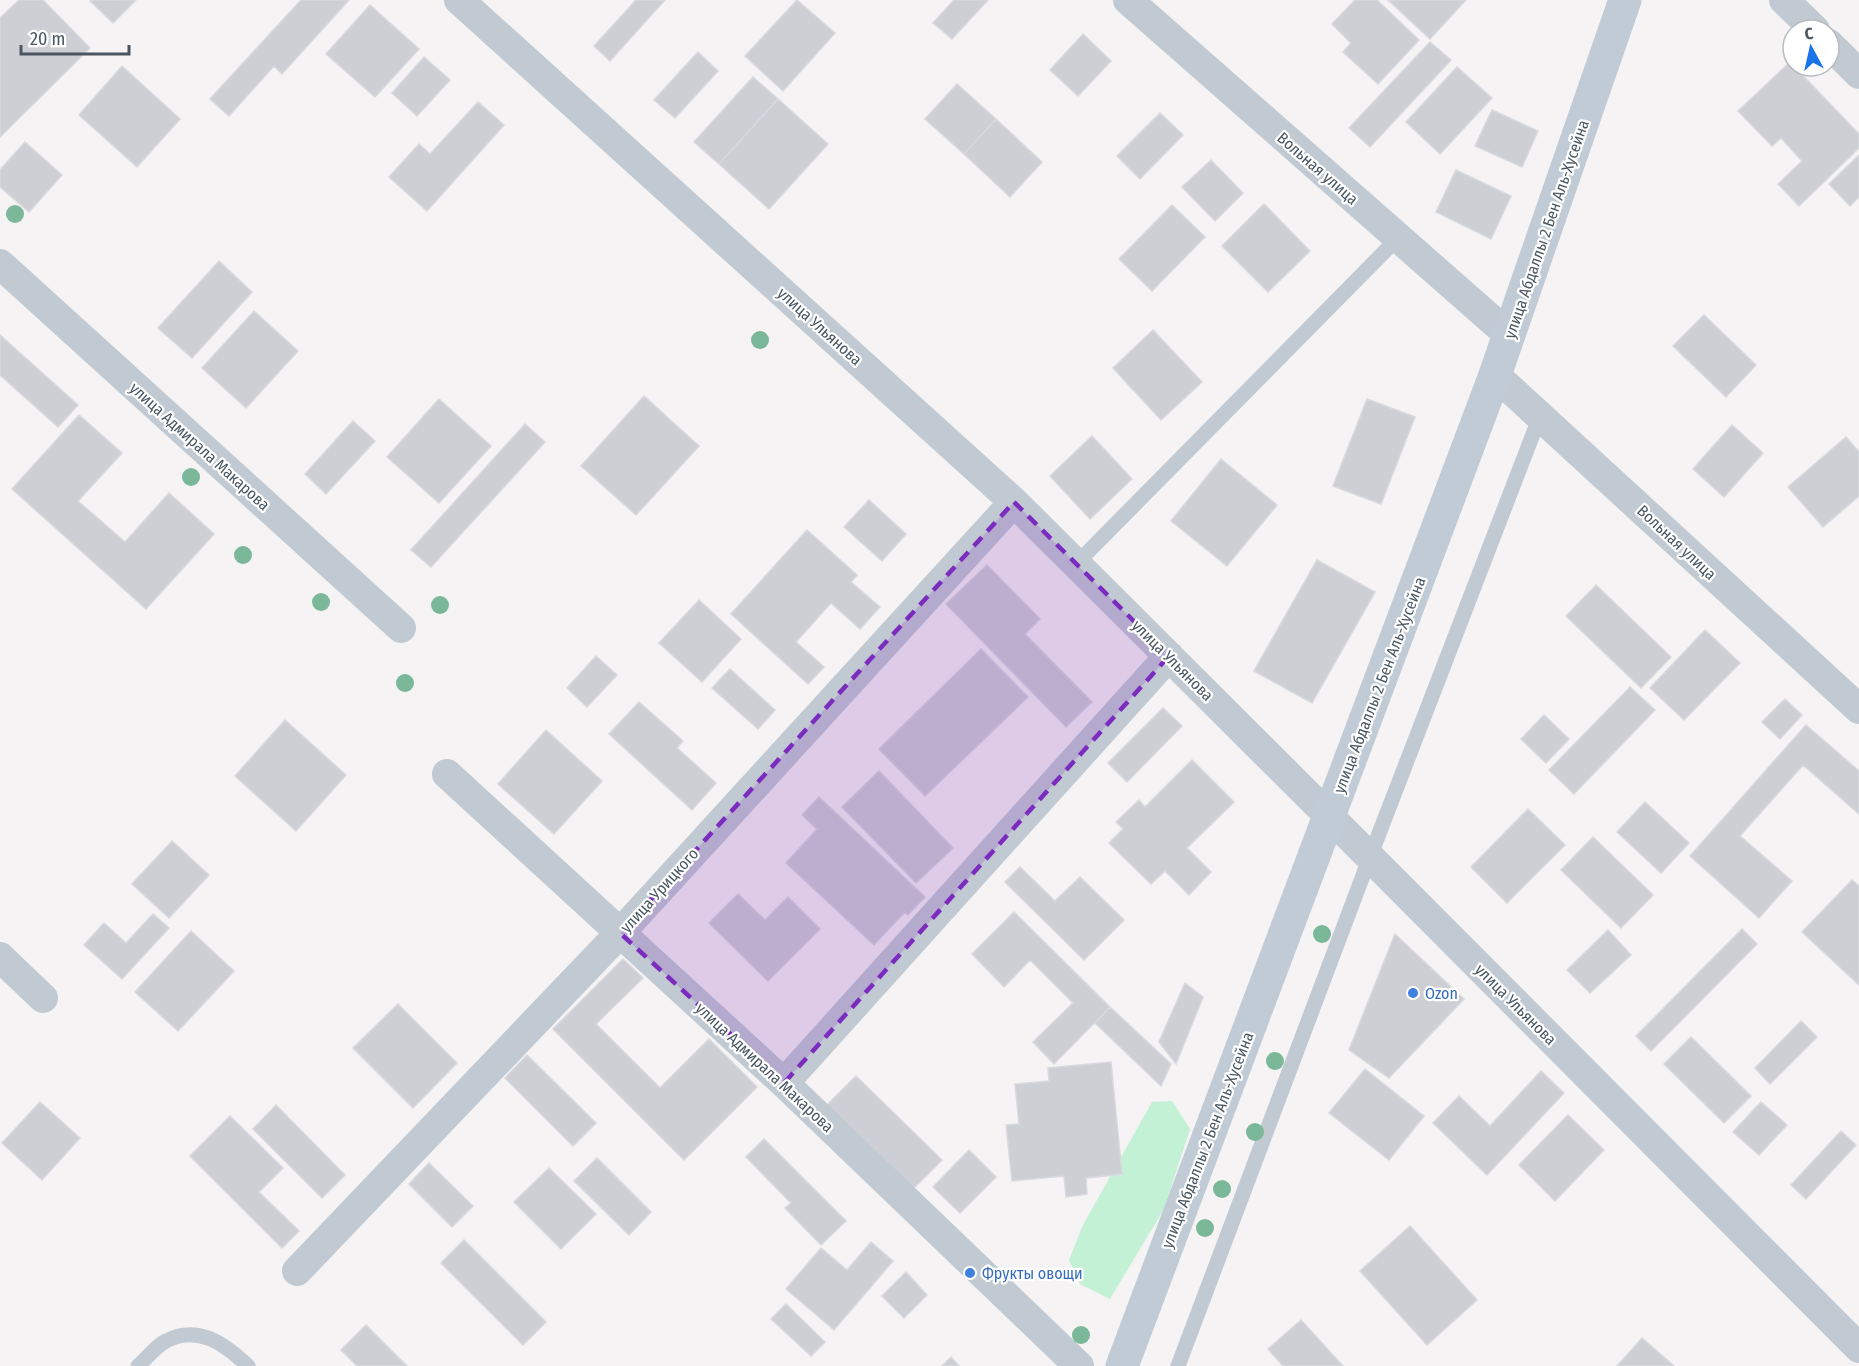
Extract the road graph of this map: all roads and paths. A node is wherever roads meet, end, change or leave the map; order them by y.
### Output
1 (459, 0) edge
2 (1128, 0) edge
3 (1624, 0) edge
4 (1784, 0) edge
5 (1803, 18) edge
6 (1841, 56) edge
7 (1859, 74) edge
8 (1398, 238) junction
9 (0, 264) edge
10 (1509, 335) junction
11 (1495, 375) junction
12 (1540, 416) junction
13 (1014, 502) junction
14 (1076, 564) junction
15 (401, 628) dead end
16 (1169, 656) junction
17 (1859, 709) edge
18 (447, 774) dead end
19 (1329, 816) junction
20 (1370, 857) junction
21 (620, 933) junction
22 (0, 957) edge
23 (43, 998) dead end
24 (784, 1083) junction
25 (297, 1271) dead end
26 (1859, 1348) edge
27 (138, 1366) edge
28 (248, 1366) edge
29 (1079, 1366) edge
30 (1122, 1366) edge
31 (1178, 1366) edge

1 - 13 street, улица Ульянова
2 - 8 street, Вольная улица
3 - 10 main road, улица Абдаллы 2 Бен Аль-Хусейна
4 - 5 street
6 - 7 street
8 - 10 street, Вольная улица
8 - 14 lane
9 - 15 street, улица Адмирала Макарова
10 - 11 main road, улица Абдаллы 2 Бен Аль-Хусейна
11 - 12 street, Вольная улица
11 - 19 main road, улица Абдаллы 2 Бен Аль-Хусейна
12 - 17 street, Вольная улица
12 - 20 lane
13 - 14 street, улица Ульянова
13 - 21 street, улица Урицкого
14 - 16 street, улица Ульянова
16 - 19 street, улица Ульянова
16 - 24 street
18 - 21 street, улица Адмирала Макарова
19 - 20 street, улица Ульянова
19 - 30 main road, улица Абдаллы 2 Бен Аль-Хусейна
20 - 26 street, улица Ульянова
20 - 31 lane
21 - 24 street, улица Адмирала Макарова
21 - 25 street, улица Урицкого
22 - 23 street
24 - 29 street, улица Адмирала Макарова
27 - 28 lane

